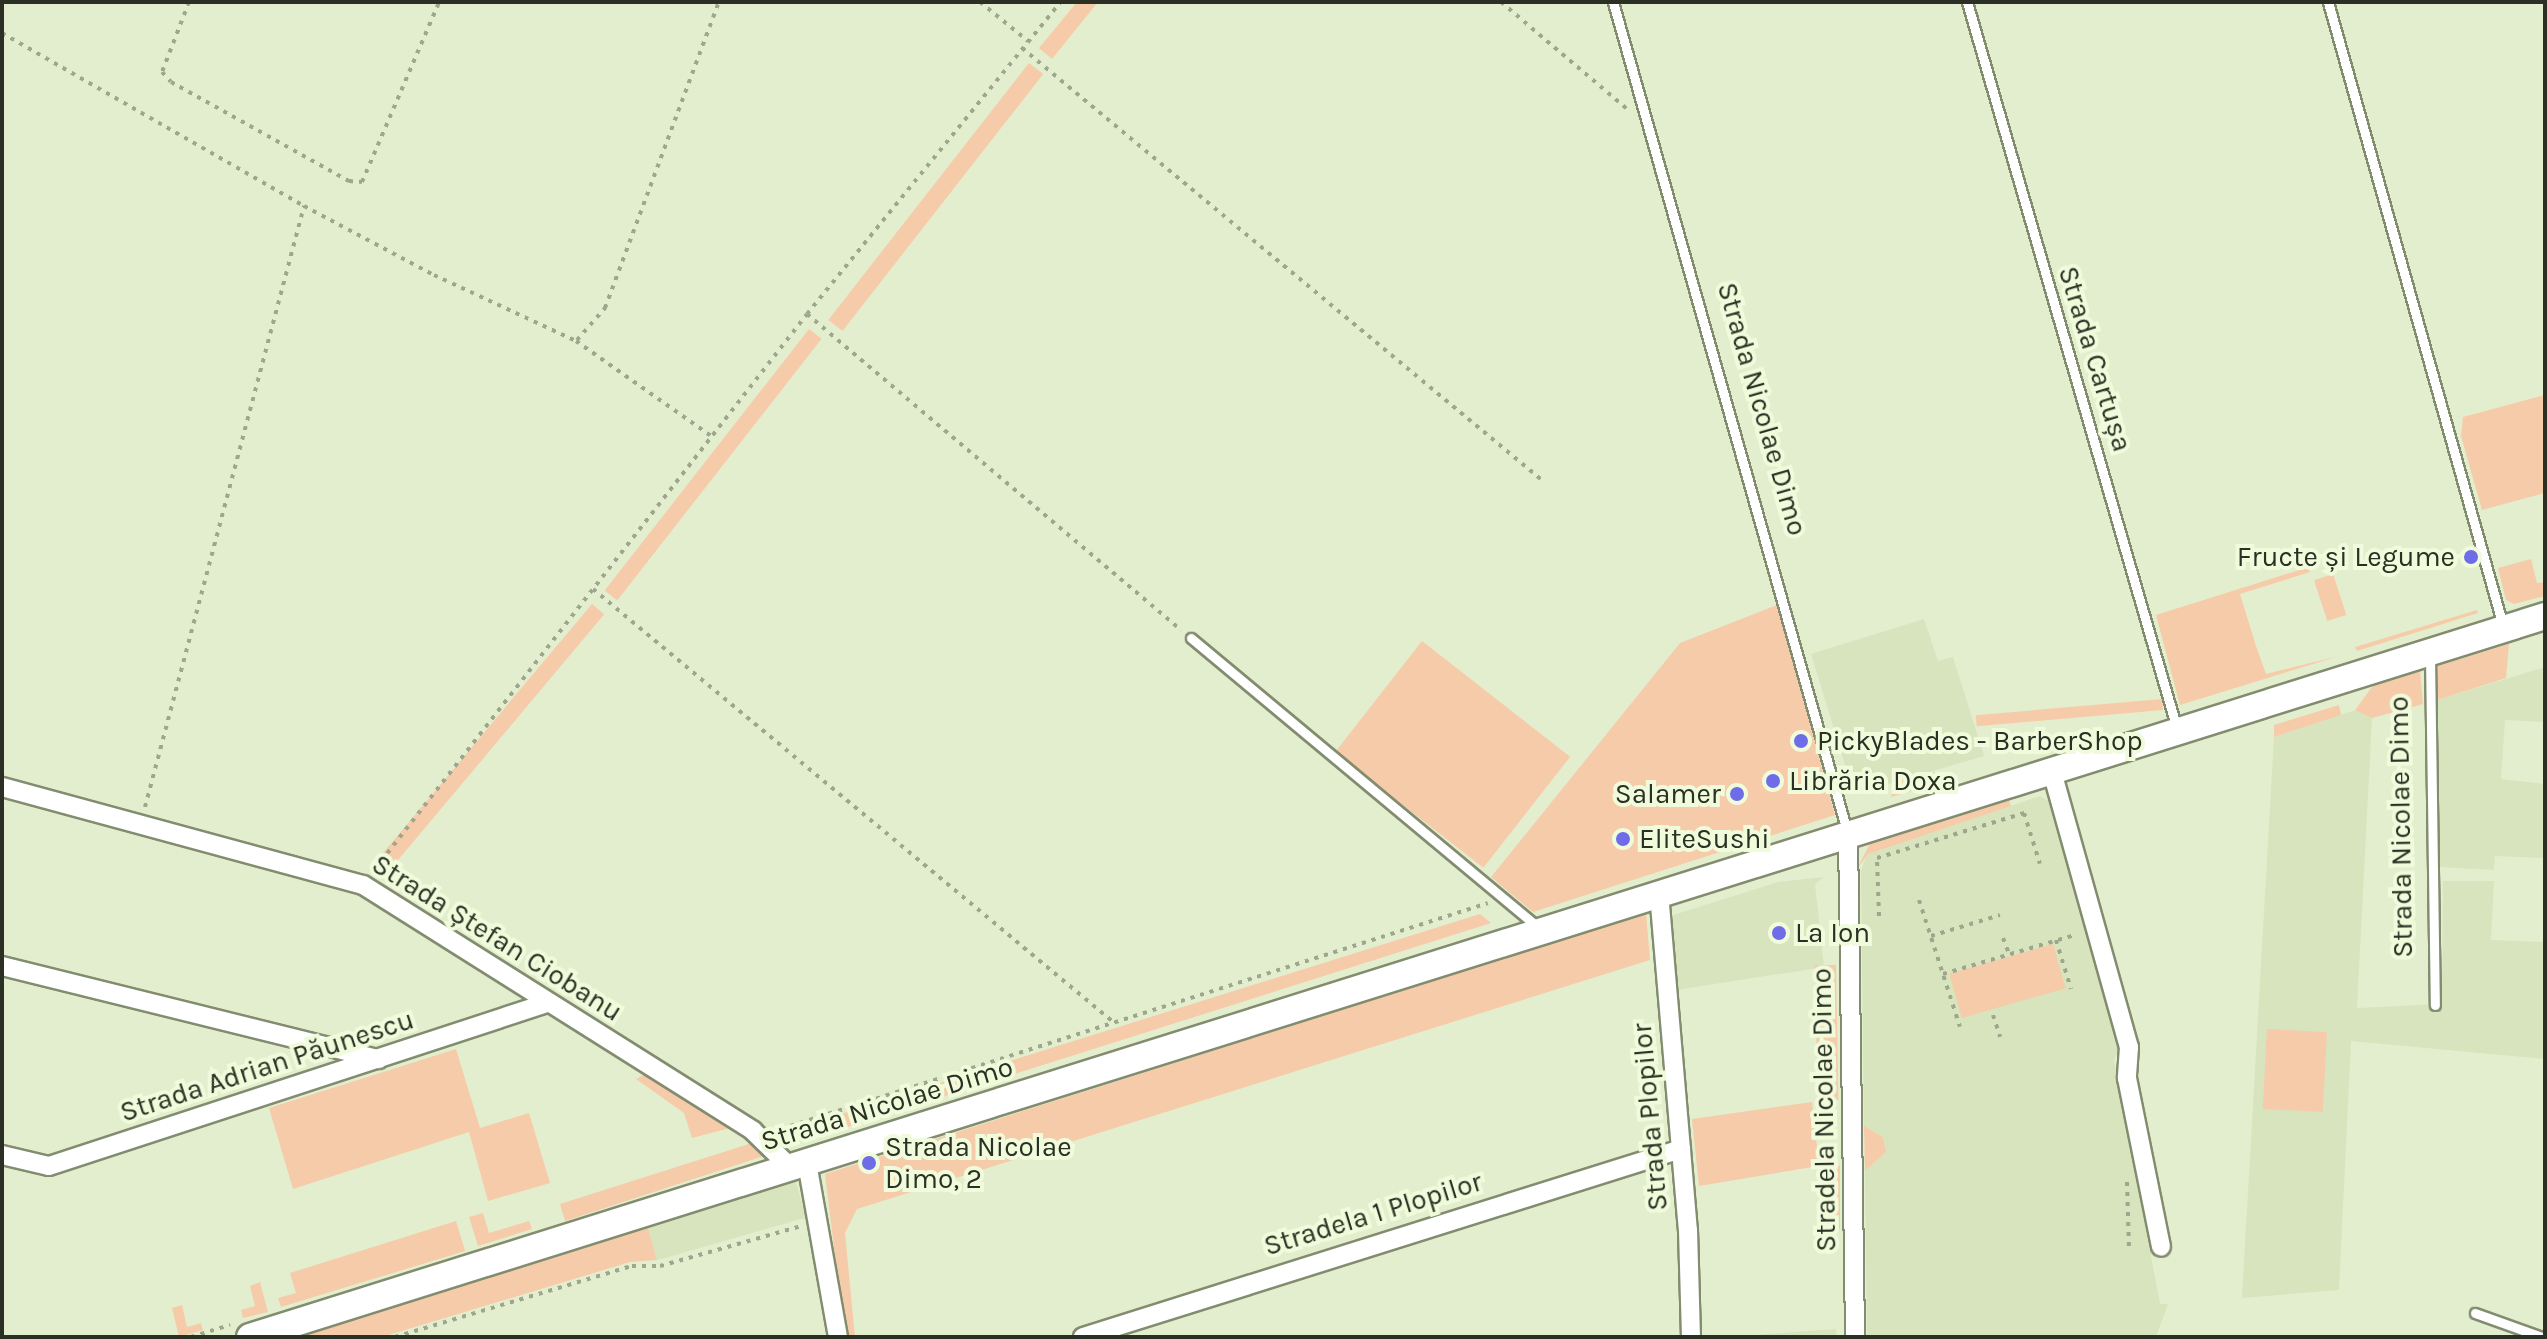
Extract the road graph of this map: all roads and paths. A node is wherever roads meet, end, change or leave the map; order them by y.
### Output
1 (189, 2) edge
2 (439, 2) edge
3 (719, 2) edge
4 (980, 2) edge
5 (1061, 2) edge
6 (1501, 2) edge
7 (1613, 2) edge
8 (1967, 2) edge
9 (2328, 2) edge
10 (2, 33) edge
11 (1028, 42) junction
12 (1022, 48) junction
13 (1646, 125) junction
14 (304, 206) junction
15 (807, 314) junction
16 (576, 341) junction
17 (711, 436) junction
18 (1543, 481) dead end
19 (593, 589) junction
20 (2545, 616) edge
21 (2503, 627) junction
22 (1191, 638) joint
23 (2431, 648) junction
24 (2177, 729) junction
25 (2051, 768) junction
26 (2, 787) edge
27 (141, 822) junction
28 (1848, 834) junction
29 (2040, 864) dead end
30 (363, 885) junction
31 (1659, 893) junction
32 (1502, 899) junction
33 (1919, 900) dead end
34 (2000, 915) dead end
35 (1879, 916) dead end
36 (1542, 931) junction
37 (2075, 935) dead end
38 (1931, 936) junction
39 (2003, 938) dead end
40 (2056, 940) junction
41 (2009, 954) junction
42 (2, 966) edge
43 (1943, 974) junction
44 (2071, 989) dead end
45 (547, 1003) junction
46 (2435, 1005) dead end
47 (1993, 1015) dead end
48 (1112, 1021) junction
49 (1960, 1027) dead end
50 (2000, 1037) dead end
51 (379, 1059) junction
52 (759, 1136) junction
53 (1681, 1149) junction
54 (2, 1155) edge
55 (799, 1165) junction
56 (819, 1221) junction
57 (2161, 1247) dead end
58 (2475, 1313) dead end
59 (250, 1337) edge
60 (395, 1337) edge
61 (838, 1337) edge
62 (1083, 1337) edge
63 (1691, 1337) edge
64 (1855, 1337) edge
65 (2542, 1337) edge

1 - 2 path
3 - 16 path
4 - 11 path
5 - 11 path
6 - 13 path
7 - 13 lane, Strada Nicolae Dimo
8 - 24 lane, Strada Cartușa
9 - 21 lane
10 - 14 path
11 - 12 path
12 - 15 path
12 - 18 path
13 - 28 lane, Strada Nicolae Dimo
14 - 16 path
14 - 27 path
15 - 17 path
15 - 22 path
16 - 17 path
17 - 19 path
19 - 30 path
19 - 48 path
20 - 21 street, Strada Nicolae Dimo
21 - 23 street, Strada Nicolae Dimo
22 - 32 lane
23 - 24 street, Strada Nicolae Dimo
23 - 46 lane, Strada Nicolae Dimo
24 - 25 street, Strada Nicolae Dimo
25 - 28 street, Strada Nicolae Dimo
25 - 57 street
26 - 27 street, Strada Ștefan Ciobanu
27 - 30 street, Strada Ștefan Ciobanu
28 - 31 street, Strada Nicolae Dimo
28 - 64 street, Stradela Nicolae Dimo
29 - 35 path
30 - 45 street, Strada Ștefan Ciobanu
31 - 36 street, Strada Nicolae Dimo
31 - 53 street, Strada Plopilor
32 - 36 lane
32 - 48 path
33 - 38 path
34 - 38 path
36 - 55 street, Strada Nicolae Dimo
37 - 40 path
38 - 43 path
39 - 41 path
40 - 41 path
40 - 44 path
41 - 43 path
42 - 51 street
43 - 49 path
45 - 51 street, Strada Adrian Păunescu
45 - 52 street, Strada Ștefan Ciobanu
47 - 50 path
48 - 52 path
51 - 54 street, Strada Adrian Păunescu
52 - 55 street, Strada Ștefan Ciobanu
53 - 62 street, Stradela 1 Plopilor
53 - 63 street, Strada Plopilor
55 - 56 street
55 - 59 street, Strada Nicolae Dimo
56 - 60 path
56 - 61 street
58 - 65 lane

